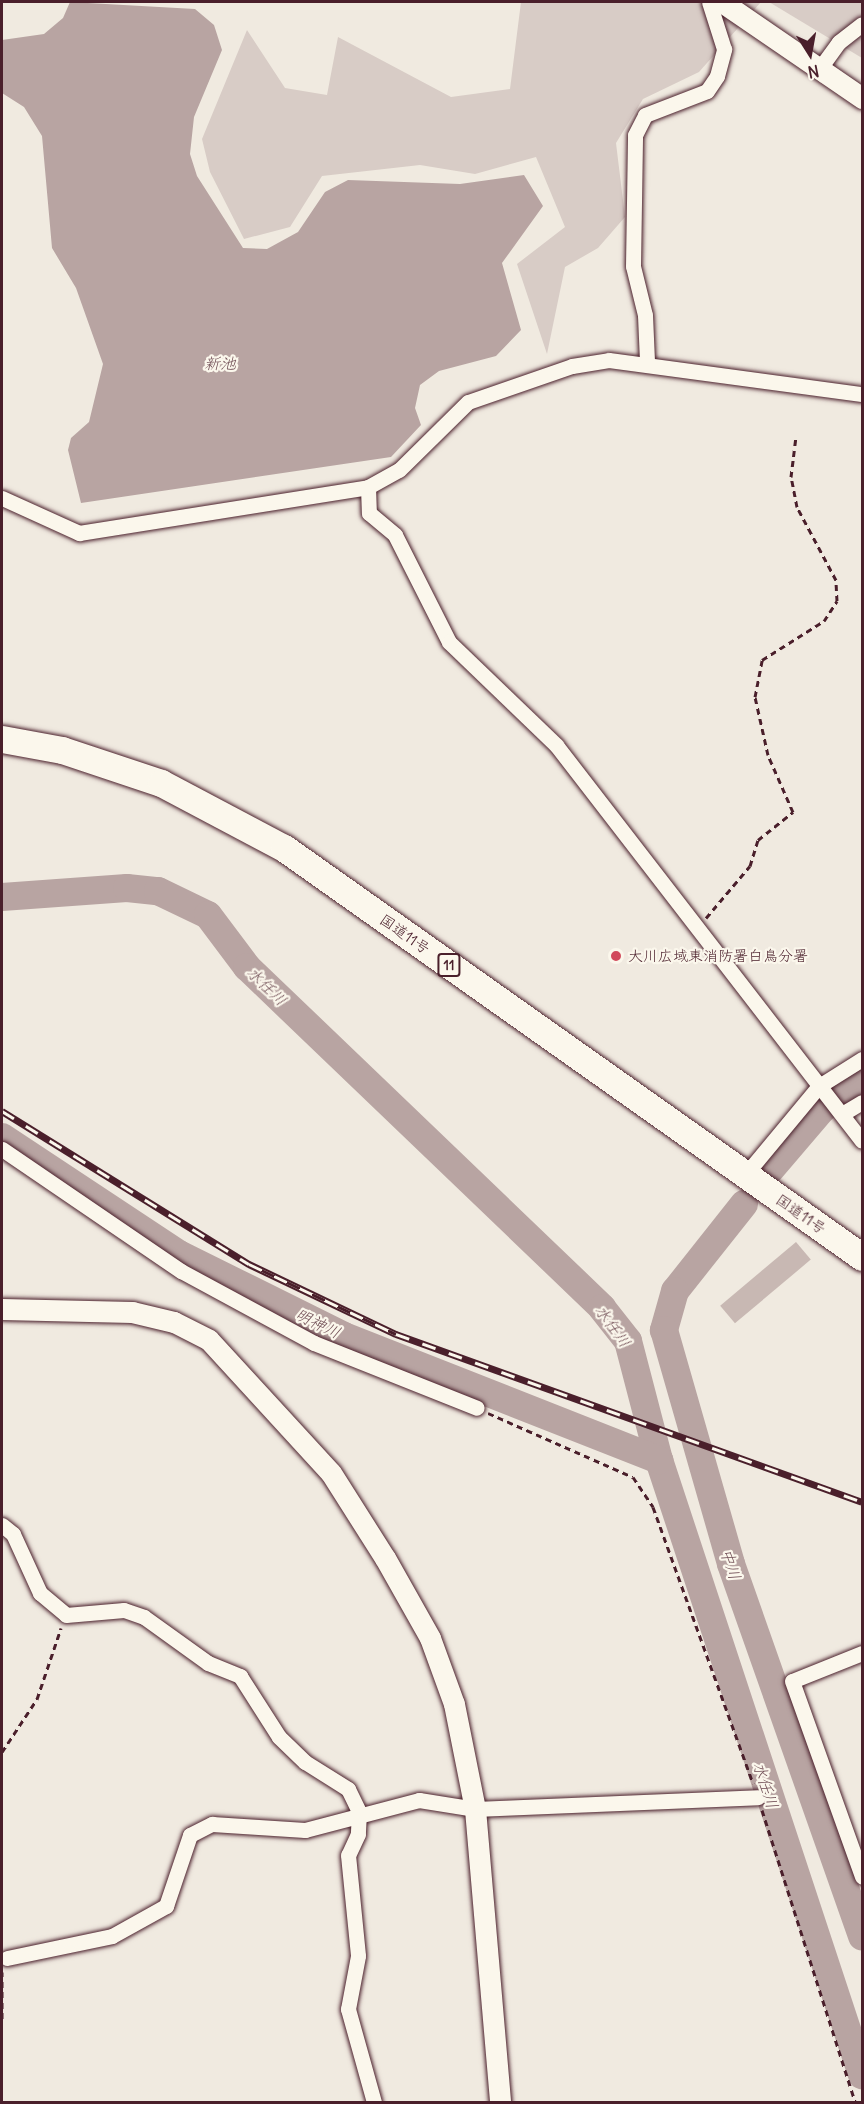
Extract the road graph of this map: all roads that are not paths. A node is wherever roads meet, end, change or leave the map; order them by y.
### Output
1 (709, 2) edge
2 (722, 2) edge
3 (862, 24) edge
4 (820, 68) junction
5 (862, 98) edge
6 (647, 361) junction
7 (862, 394) edge
8 (368, 487) junction
9 (2, 498) edge
10 (2, 739) edge
11 (862, 1059) edge
12 (821, 1089) junction
13 (862, 1102) edge
14 (842, 1114) junction
15 (862, 1141) edge
16 (2, 1149) edge
17 (744, 1175) junction
18 (862, 1257) edge
19 (2, 1309) edge
20 (477, 1408) road end
21 (2, 1525) edge
22 (862, 1653) edge
23 (758, 1797) road end
24 (475, 1809) junction
25 (359, 1812) junction
26 (862, 1877) edge
27 (7, 1958) road end
28 (374, 2103) edge
29 (500, 2103) edge

1 - 6 street
2 - 4 street
3 - 4 street
4 - 5 street
6 - 7 street
6 - 8 street
8 - 9 street
8 - 12 street
10 - 17 highway, 国道11号 / 11
11 - 12 street
12 - 14 street
12 - 17 street
13 - 14 street
14 - 15 street
16 - 20 street
17 - 18 highway, 国道11号 / 11
19 - 24 street
21 - 25 street
22 - 26 street
23 - 24 street
24 - 25 street
24 - 29 street
25 - 27 street
25 - 28 street

